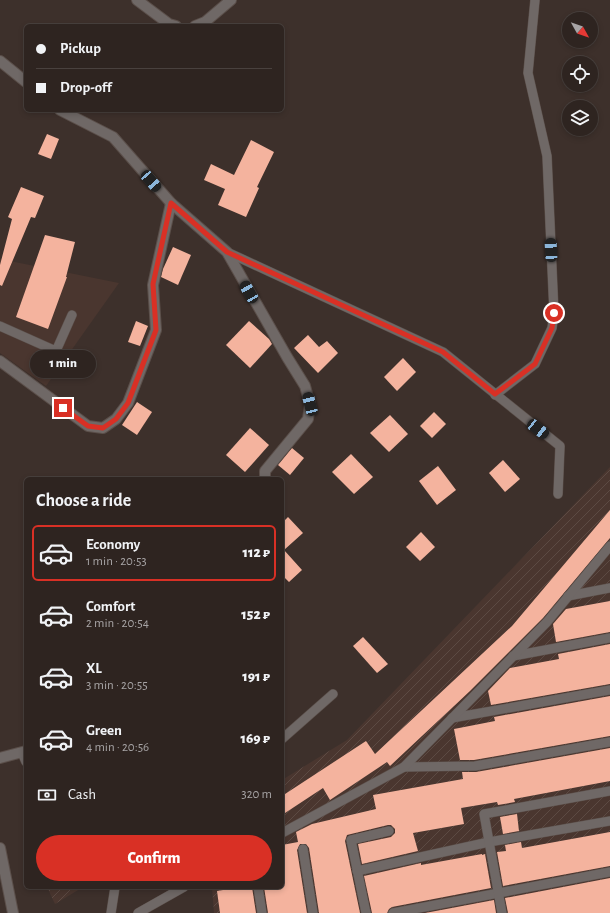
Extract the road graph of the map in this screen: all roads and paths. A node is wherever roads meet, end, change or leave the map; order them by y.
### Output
1 (137, 0) edge
2 (231, 0) edge
3 (535, 0) edge
4 (168, 24) edge
5 (200, 24) edge
6 (0, 61) edge
7 (24, 80) edge
8 (64, 112) edge
9 (171, 203) junction
10 (227, 252) junction
11 (72, 315) dead end
12 (0, 326) edge
13 (0, 361) edge
14 (495, 394) junction
15 (264, 477) edge
16 (558, 494) dead end
17 (610, 546) edge
18 (610, 588) edge
19 (568, 596) junction
20 (610, 638) edge
21 (513, 656) junction
22 (610, 690) edge
23 (333, 694) dead end
24 (452, 718) junction
25 (284, 737) edge
26 (610, 742) edge
27 (24, 755) edge
28 (0, 758) edge
29 (404, 767) junction
30 (610, 791) edge
31 (610, 821) edge
32 (389, 831) dead end
33 (284, 832) edge
34 (489, 842) junction
35 (0, 848) edge
36 (303, 849) dead end
37 (357, 871) junction
38 (610, 872) edge
39 (115, 889) edge
40 (180, 889) edge
41 (258, 889) edge
42 (498, 893) junction
43 (13, 913) edge
44 (111, 913) edge
45 (138, 913) edge
46 (262, 913) edge
47 (313, 913) edge
48 (366, 913) edge
49 (393, 913) edge
50 (502, 913) edge

1 - 4 street
2 - 5 street
3 - 14 lane
6 - 7 street
8 - 9 street
9 - 10 street
9 - 13 street
10 - 14 lane
10 - 15 street
11 - 12 lane
14 - 16 lane
17 - 19 lane
18 - 19 lane
19 - 21 lane
20 - 21 lane
21 - 24 lane
22 - 24 lane
23 - 25 lane
24 - 29 lane
26 - 29 lane
27 - 28 street
29 - 33 lane
30 - 34 lane
31 - 34 lane
32 - 37 lane
34 - 37 lane
34 - 42 lane
35 - 43 street
36 - 47 lane
37 - 48 lane
38 - 42 lane
39 - 44 lane
40 - 45 lane
41 - 46 lane
42 - 49 lane
42 - 50 lane

